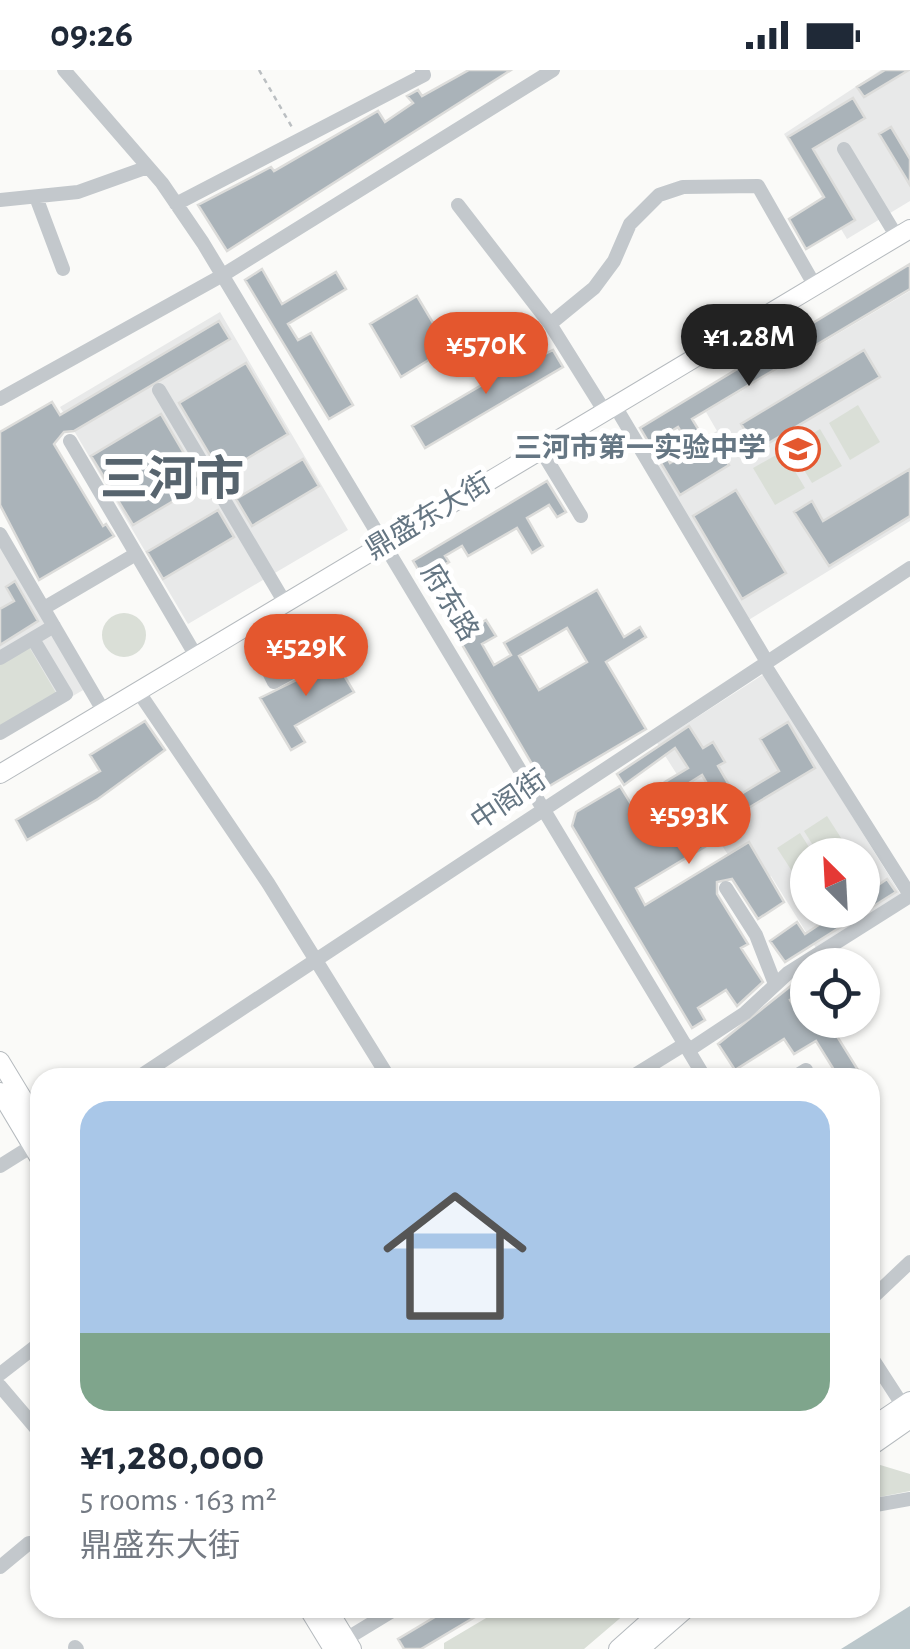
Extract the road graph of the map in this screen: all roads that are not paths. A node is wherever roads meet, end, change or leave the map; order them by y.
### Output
1 (64, 70) edge
2 (422, 70) edge
3 (553, 70) edge
4 (844, 150) dead end
5 (148, 167) junction
6 (36, 198) junction
7 (0, 200) edge
8 (176, 204) junction
9 (458, 206) dead end
10 (904, 233) edge
11 (64, 269) dead end
12 (222, 276) junction
13 (816, 286) junction
14 (550, 324) junction
15 (159, 390) dead end
16 (0, 399) edge
17 (610, 408) junction
18 (70, 441) dead end
19 (542, 450) junction
20 (581, 516) dead end
21 (0, 534) edge
22 (384, 544) junction
23 (136, 554) junction
24 (910, 568) edge
25 (285, 603) junction
26 (44, 608) junction
27 (262, 616) junction
28 (54, 626) junction
29 (33, 639) junction
30 (283, 650) dead end
31 (196, 656) junction
32 (0, 658) edge
33 (765, 663) junction
34 (138, 691) junction
35 (104, 712) junction
36 (0, 733) edge
37 (3, 766) edge
38 (543, 808) junction
39 (726, 888) dead end
40 (910, 896) edge
41 (315, 959) junction
42 (774, 984) junction
43 (687, 1047) junction
44 (0, 1061) edge
45 (151, 1068) edge
46 (383, 1068) edge
47 (648, 1068) edge
48 (699, 1068) edge
49 (2, 1098) edge
50 (30, 1110) edge
51 (30, 1143) edge
52 (30, 1155) edge
53 (0, 1166) edge
54 (910, 1262) edge
55 (880, 1290) edge
56 (30, 1352) edge
57 (880, 1370) edge
58 (0, 1374) edge
59 (0, 1386) edge
60 (908, 1411) edge
61 (30, 1421) edge
62 (880, 1424) edge
63 (880, 1438) edge
64 (910, 1498) edge
65 (880, 1504) edge
66 (29, 1543) dead end
67 (0, 1567) edge
68 (317, 1618) edge
69 (331, 1618) edge
70 (383, 1618) edge
71 (653, 1618) edge
72 (676, 1618) edge
73 (344, 1646) edge
74 (618, 1649) edge
75 (640, 1649) edge

1 - 5 street, 府东路
2 - 8 street
3 - 12 street
4 - 10 street
5 - 6 street
5 - 8 street, 府东路
6 - 7 street
6 - 11 street
8 - 12 street, 府东路
9 - 14 street
10 - 13 main road, 鼎盛东大街
12 - 16 street
12 - 22 street, 府东路
13 - 14 street
13 - 17 main road, 鼎盛东大街
14 - 17 street
15 - 25 street
17 - 19 main road, 鼎盛东大街
17 - 33 street
18 - 23 street
19 - 20 street
19 - 22 main road, 鼎盛东大街
21 - 26 street
22 - 25 main road, 鼎盛东大街
22 - 38 street, 府东路
23 - 26 street
23 - 31 street
24 - 33 street, 中阁街
25 - 27 main road, 鼎盛东大街
26 - 28 street
27 - 30 street
27 - 31 main road, 鼎盛东大街
28 - 29 street
28 - 35 street
29 - 32 street
29 - 36 street
31 - 34 main road, 鼎盛东大街
33 - 38 street, 中阁街
33 - 40 street
34 - 35 main road, 鼎盛东大街
34 - 41 street
35 - 37 main road, 鼎盛东大街
38 - 41 street, 中阁街
38 - 43 street, 府东路
39 - 42 street
40 - 42 street
41 - 45 street, 中阁街
41 - 46 street
42 - 43 street
43 - 47 street
43 - 48 street, 府东路
44 - 50 main road
49 - 51 main road
52 - 53 street
54 - 55 street
56 - 58 street
57 - 60 street
59 - 61 street
60 - 62 main road
60 - 63 main road
64 - 65 street
66 - 67 street
68 - 73 main road
69 - 73 main road
70 - 73 street
71 - 74 main road
72 - 75 main road

